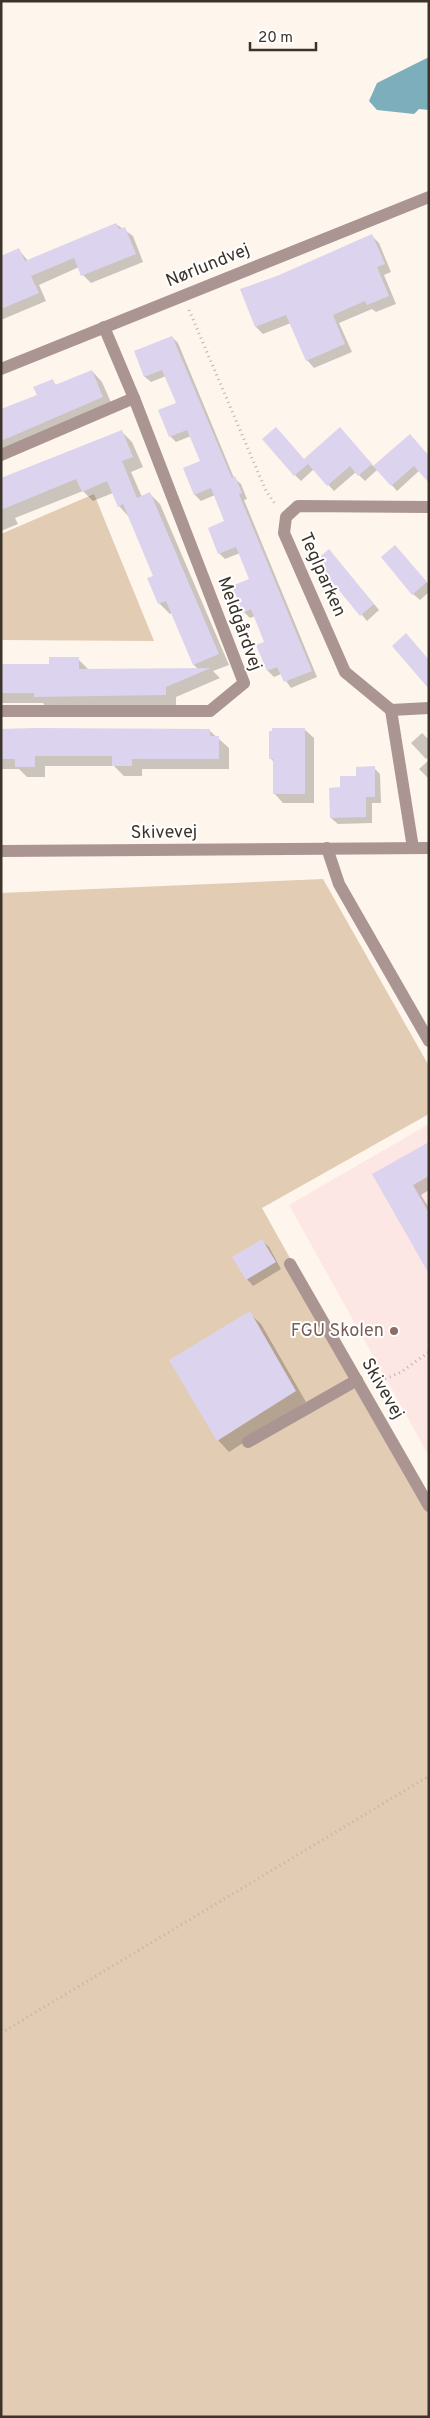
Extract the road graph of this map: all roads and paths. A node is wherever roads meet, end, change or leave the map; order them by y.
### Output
1 (429, 197) edge
2 (183, 296) junction
3 (104, 327) junction
4 (1, 369) edge
5 (134, 398) junction
6 (1, 455) edge
7 (429, 507) edge
8 (286, 517) junction
9 (429, 708) edge
10 (391, 710) junction
11 (1, 711) edge
12 (327, 848) junction
13 (413, 848) junction
14 (429, 848) edge
15 (1, 851) edge
16 (429, 1042) edge
17 (290, 1264) dead end
18 (429, 1352) edge
19 (359, 1384) junction
20 (248, 1442) dead end
21 (429, 1506) edge
22 (429, 1776) edge
23 (1, 2033) edge

1 - 2 street, Nørlundvej
2 - 3 street, Nørlundvej
2 - 8 path
3 - 4 street, Nørlundvej
3 - 5 street, Meldgårdvej
5 - 6 street
5 - 11 street, Meldgårdvej
7 - 8 street, Teglparken
8 - 10 street, Teglparken
9 - 10 street
10 - 13 street
12 - 13 street, Skivevej
12 - 15 street, Skivevej
12 - 16 street
13 - 14 street, Skivevej
17 - 19 street, Skivevej
18 - 19 path
19 - 20 street
19 - 21 street, Skivevej
22 - 23 path

